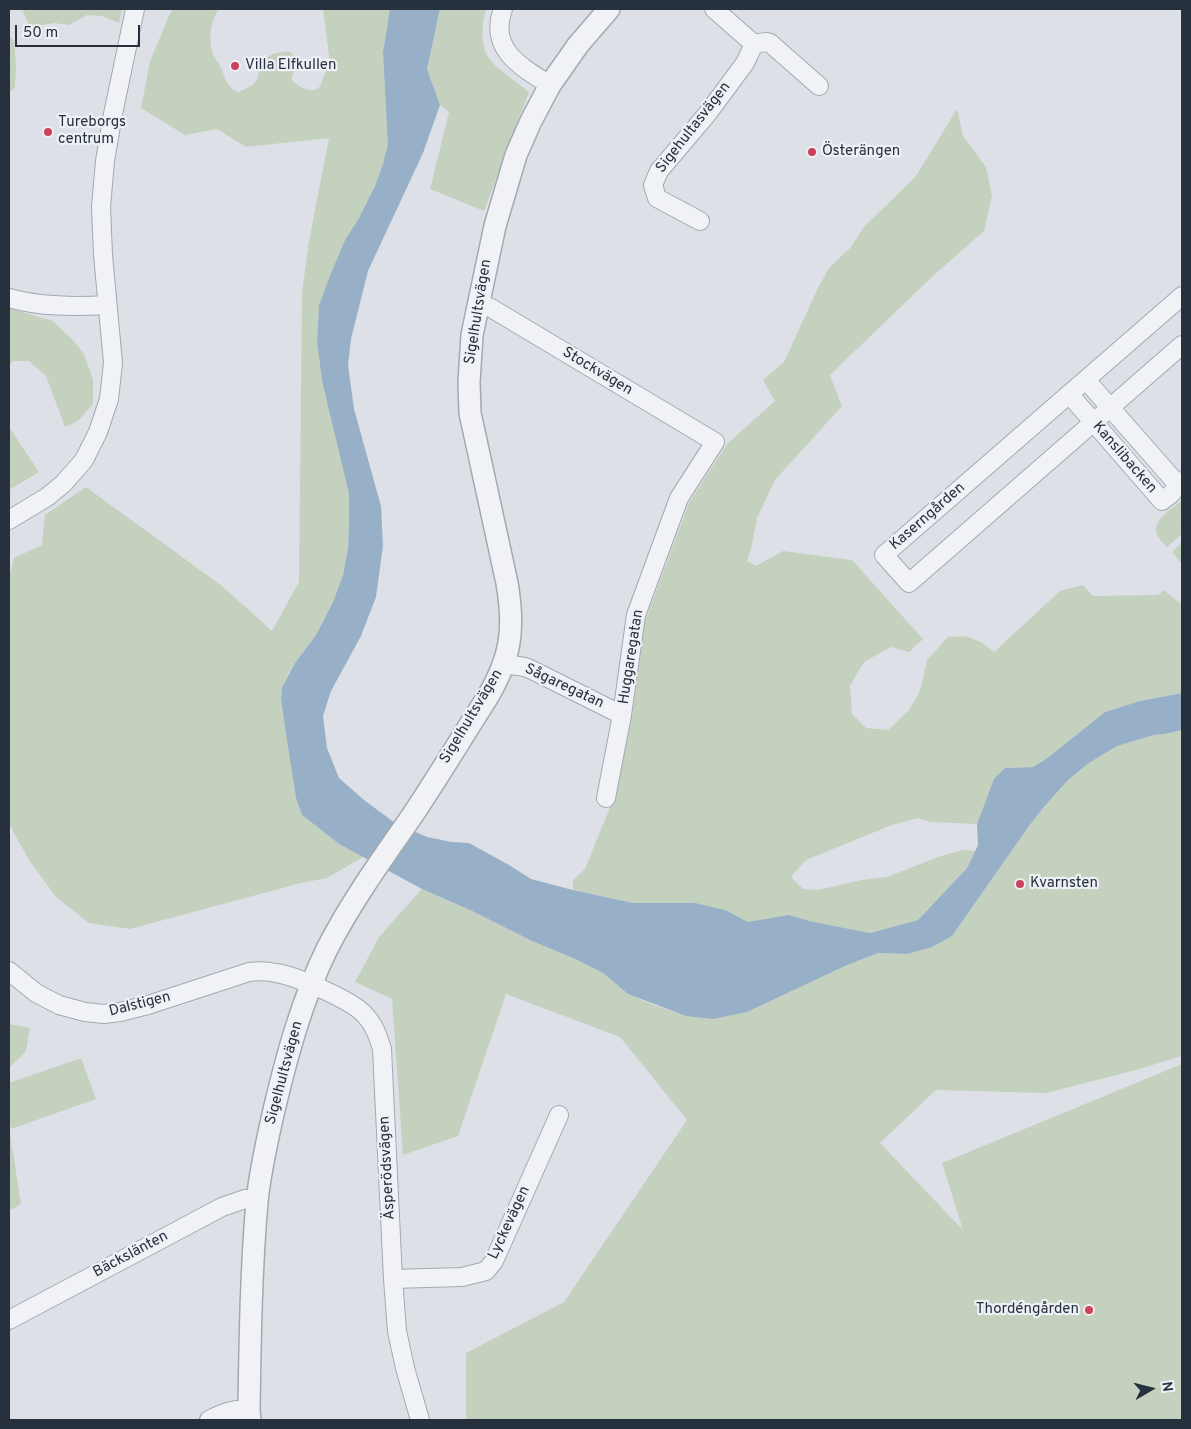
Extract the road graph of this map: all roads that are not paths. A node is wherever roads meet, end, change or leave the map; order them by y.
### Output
1 (136, 9) edge
2 (503, 9) edge
3 (609, 9) edge
4 (714, 9) edge
5 (754, 44) junction
6 (550, 85) junction
7 (819, 86) dead end
8 (700, 220) dead end
9 (1182, 296) edge
10 (9, 298) edge
11 (478, 303) junction
12 (107, 305) junction
13 (1182, 345) edge
14 (1086, 380) junction
15 (1069, 394) junction
16 (1110, 408) junction
17 (1094, 422) junction
18 (715, 442) joint
19 (1181, 482) edge
20 (9, 520) edge
21 (504, 664) junction
22 (622, 715) junction
23 (606, 798) dead end
24 (9, 971) edge
25 (278, 973) joint
26 (311, 985) junction
27 (559, 1115) dead end
28 (257, 1201) junction
29 (393, 1279) junction
30 (9, 1320) edge
31 (250, 1415) edge
32 (209, 1420) edge
33 (420, 1420) edge

1 - 12 street
2 - 6 street
3 - 6 street, Sigelhultsvägen
4 - 5 street
5 - 7 street
5 - 8 street, Sigehultasvägen
6 - 11 street, Sigelhultsvägen
9 - 14 street, Kaserngården
10 - 12 street
11 - 18 street, Stockvägen
11 - 21 street, Sigelhultsvägen
12 - 20 street
13 - 16 street, Kaserngården
14 - 15 street, Kaserngården
14 - 16 street, Kanslibacken
15 - 17 street, Kanslibacken
15 - 17 street, Kaserngården
16 - 17 street, Kaserngården
16 - 19 street, Kanslibacken
17 - 19 street, Kanslibacken
18 - 22 street, Huggaregatan
21 - 22 street, Sågaregatan
21 - 26 street, Sigelhultsvägen
22 - 23 street, Huggaregatan
24 - 25 street, Dalstigen
25 - 26 street, Äsperödsvägen
26 - 28 street, Sigelhultsvägen
26 - 29 street, Äsperödsvägen
27 - 29 street, Lyckevägen
28 - 30 street, Bäckslänten
28 - 31 street, Sigelhultsvägen
29 - 33 street, Äsperödsvägen
31 - 32 street

